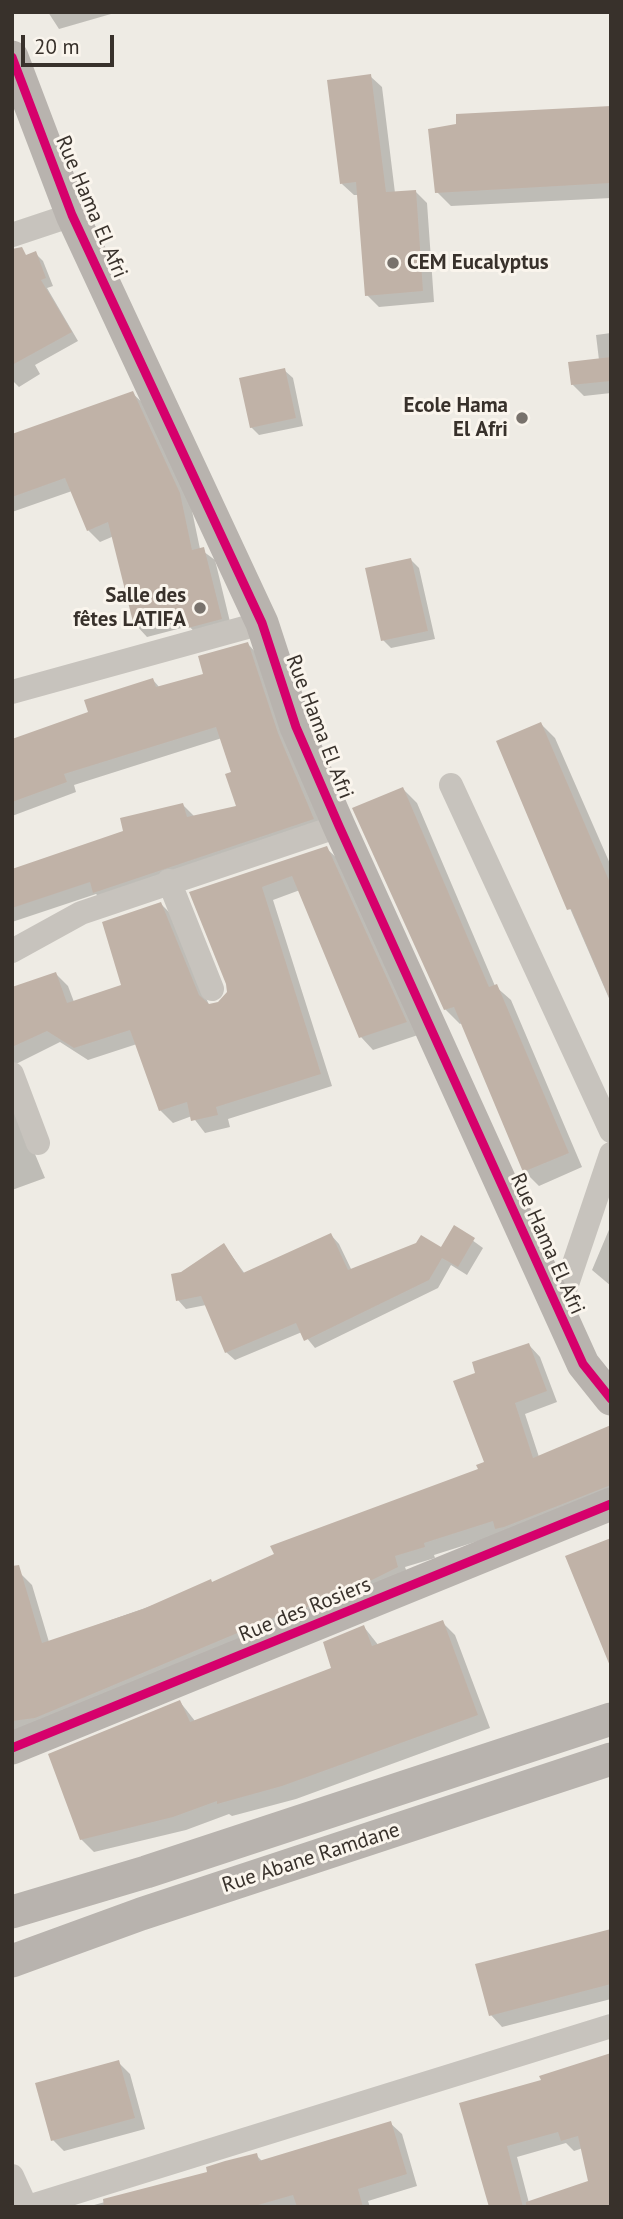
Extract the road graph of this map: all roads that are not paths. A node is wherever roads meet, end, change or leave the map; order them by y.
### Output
1 (12, 57) edge
2 (72, 215) junction
3 (12, 235) edge
4 (262, 623) junction
5 (12, 692) edge
6 (451, 785) dead end
7 (339, 826) junction
8 (169, 881) junction
9 (12, 951) edge
10 (212, 989) dead end
11 (12, 1074) edge
12 (611, 1131) edge
13 (38, 1143) dead end
14 (611, 1154) edge
15 (558, 1311) junction
16 (611, 1399) edge
17 (611, 1504) edge
18 (611, 1719) edge
19 (12, 1748) edge
20 (611, 1759) edge
21 (12, 1912) edge
22 (12, 1961) edge
23 (611, 2026) edge
24 (12, 2176) edge
25 (27, 2207) edge

1 - 2 street, Rue Hama El Afri
2 - 3 street
2 - 4 street, Rue Hama El Afri
4 - 5 street
4 - 7 street, Rue Hama El Afri
6 - 12 street
7 - 8 street
7 - 15 street, Rue Hama El Afri
8 - 9 street
8 - 10 street
11 - 13 street
14 - 15 street
15 - 16 street, Rue Hama El Afri
17 - 19 street, Rue des Rosiers
18 - 21 street
20 - 22 street, Rue Abane Ramdane
23 - 25 street
24 - 25 street

